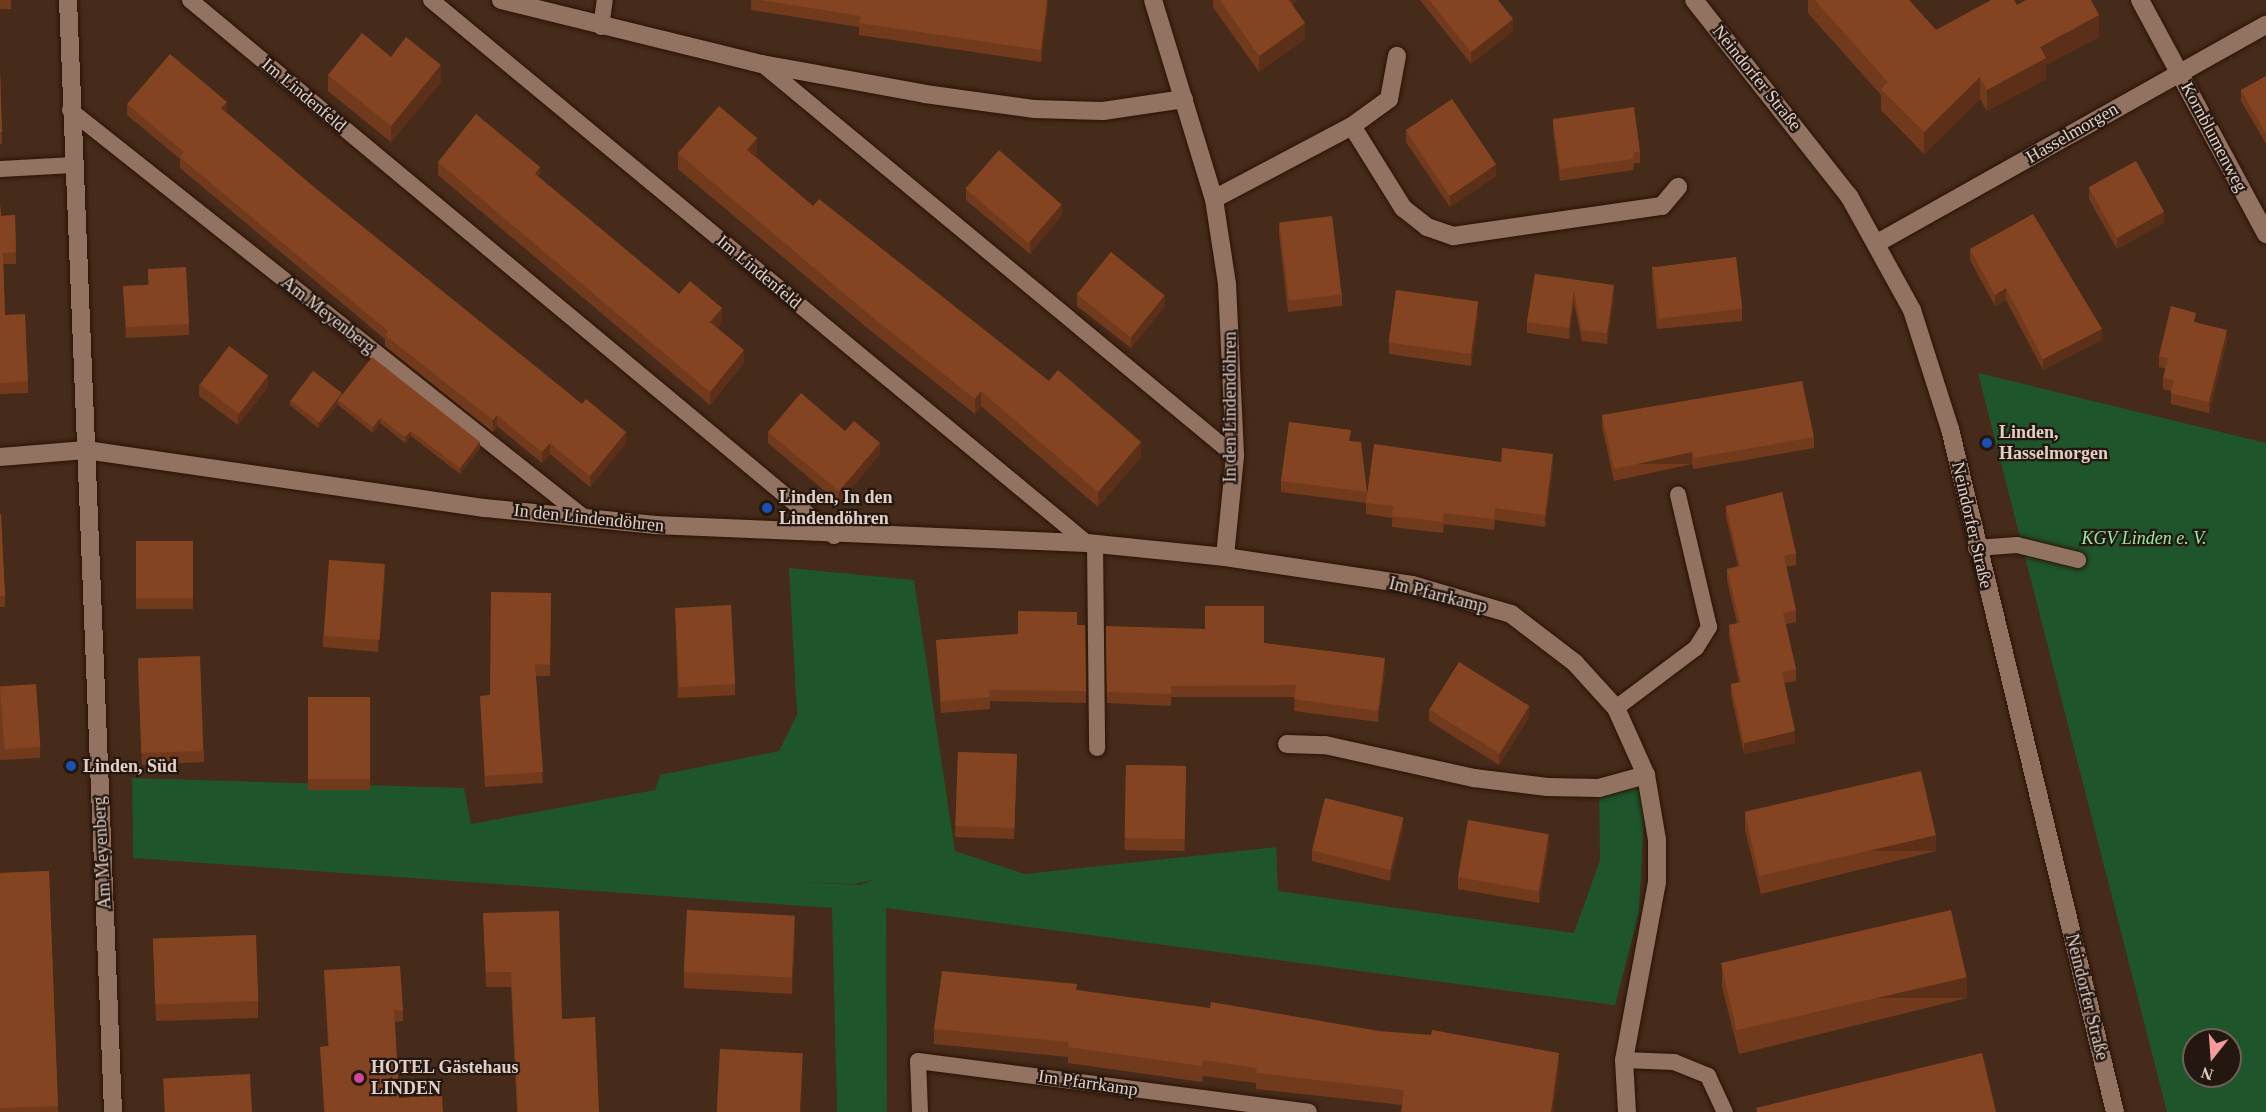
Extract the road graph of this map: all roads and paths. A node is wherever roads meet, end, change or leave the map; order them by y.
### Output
1 (68, 0) edge
2 (190, 0) edge
3 (431, 0) edge
4 (501, 0) edge
5 (605, 0) edge
6 (1153, 0) edge
7 (1694, 0) edge
8 (2140, 0) edge
9 (2266, 25) edge
10 (601, 27) junction
11 (1397, 56) dead end
12 (762, 64) junction
13 (2179, 72) junction
14 (1184, 99) junction
15 (70, 110) junction
16 (1352, 126) junction
17 (74, 165) junction
18 (0, 169) edge
19 (1678, 187) dead end
20 (1214, 199) junction
21 (2266, 234) edge
22 (1878, 242) junction
23 (86, 450) junction
24 (1235, 456) junction
25 (0, 457) edge
26 (1678, 495) dead end
27 (586, 519) junction
28 (834, 536) junction
29 (1091, 543) junction
30 (1976, 548) junction
31 (1225, 557) junction
32 (2078, 560) dead end
33 (1616, 708) junction
34 (1287, 744) dead end
35 (1097, 748) dead end
36 (1646, 775) junction
37 (1624, 1060) junction
38 (113, 1112) edge
39 (920, 1112) edge
40 (1309, 1112) edge
41 (1627, 1112) edge
42 (1725, 1112) edge
43 (2115, 1112) edge

1 - 15 street, Am Meyenberg
2 - 28 lane, Im Lindenfeld
3 - 29 lane, Im Lindenfeld
4 - 10 street
5 - 10 lane
6 - 14 street, In den Lindendöhren
7 - 22 street, Neindorfer Straße
8 - 13 street, Kornblumenweg
9 - 13 street, Hasselmorgen
10 - 12 street
11 - 16 street
12 - 14 street
12 - 24 lane
13 - 21 street, Kornblumenweg
13 - 22 street, Hasselmorgen
14 - 20 street, In den Lindendöhren
15 - 17 street, Am Meyenberg
15 - 27 lane, Am Meyenberg
16 - 19 street
16 - 20 street
17 - 18 lane
17 - 23 street, Am Meyenberg
20 - 24 street, In den Lindendöhren
22 - 30 street, Neindorfer Straße
23 - 25 street
23 - 27 street, In den Lindendöhren
23 - 38 street, Am Meyenberg
24 - 31 street, In den Lindendöhren
26 - 33 lane
27 - 28 street, In den Lindendöhren
28 - 29 street, In den Lindendöhren
29 - 31 street, In den Lindendöhren
29 - 35 lane
30 - 32 lane
30 - 43 street, Neindorfer Straße
31 - 33 street, Im Pfarrkamp
33 - 36 street, Im Pfarrkamp
34 - 36 street
36 - 37 street, Im Pfarrkamp
37 - 41 street, Im Pfarrkamp
37 - 42 lane
39 - 40 lane, Im Pfarrkamp

